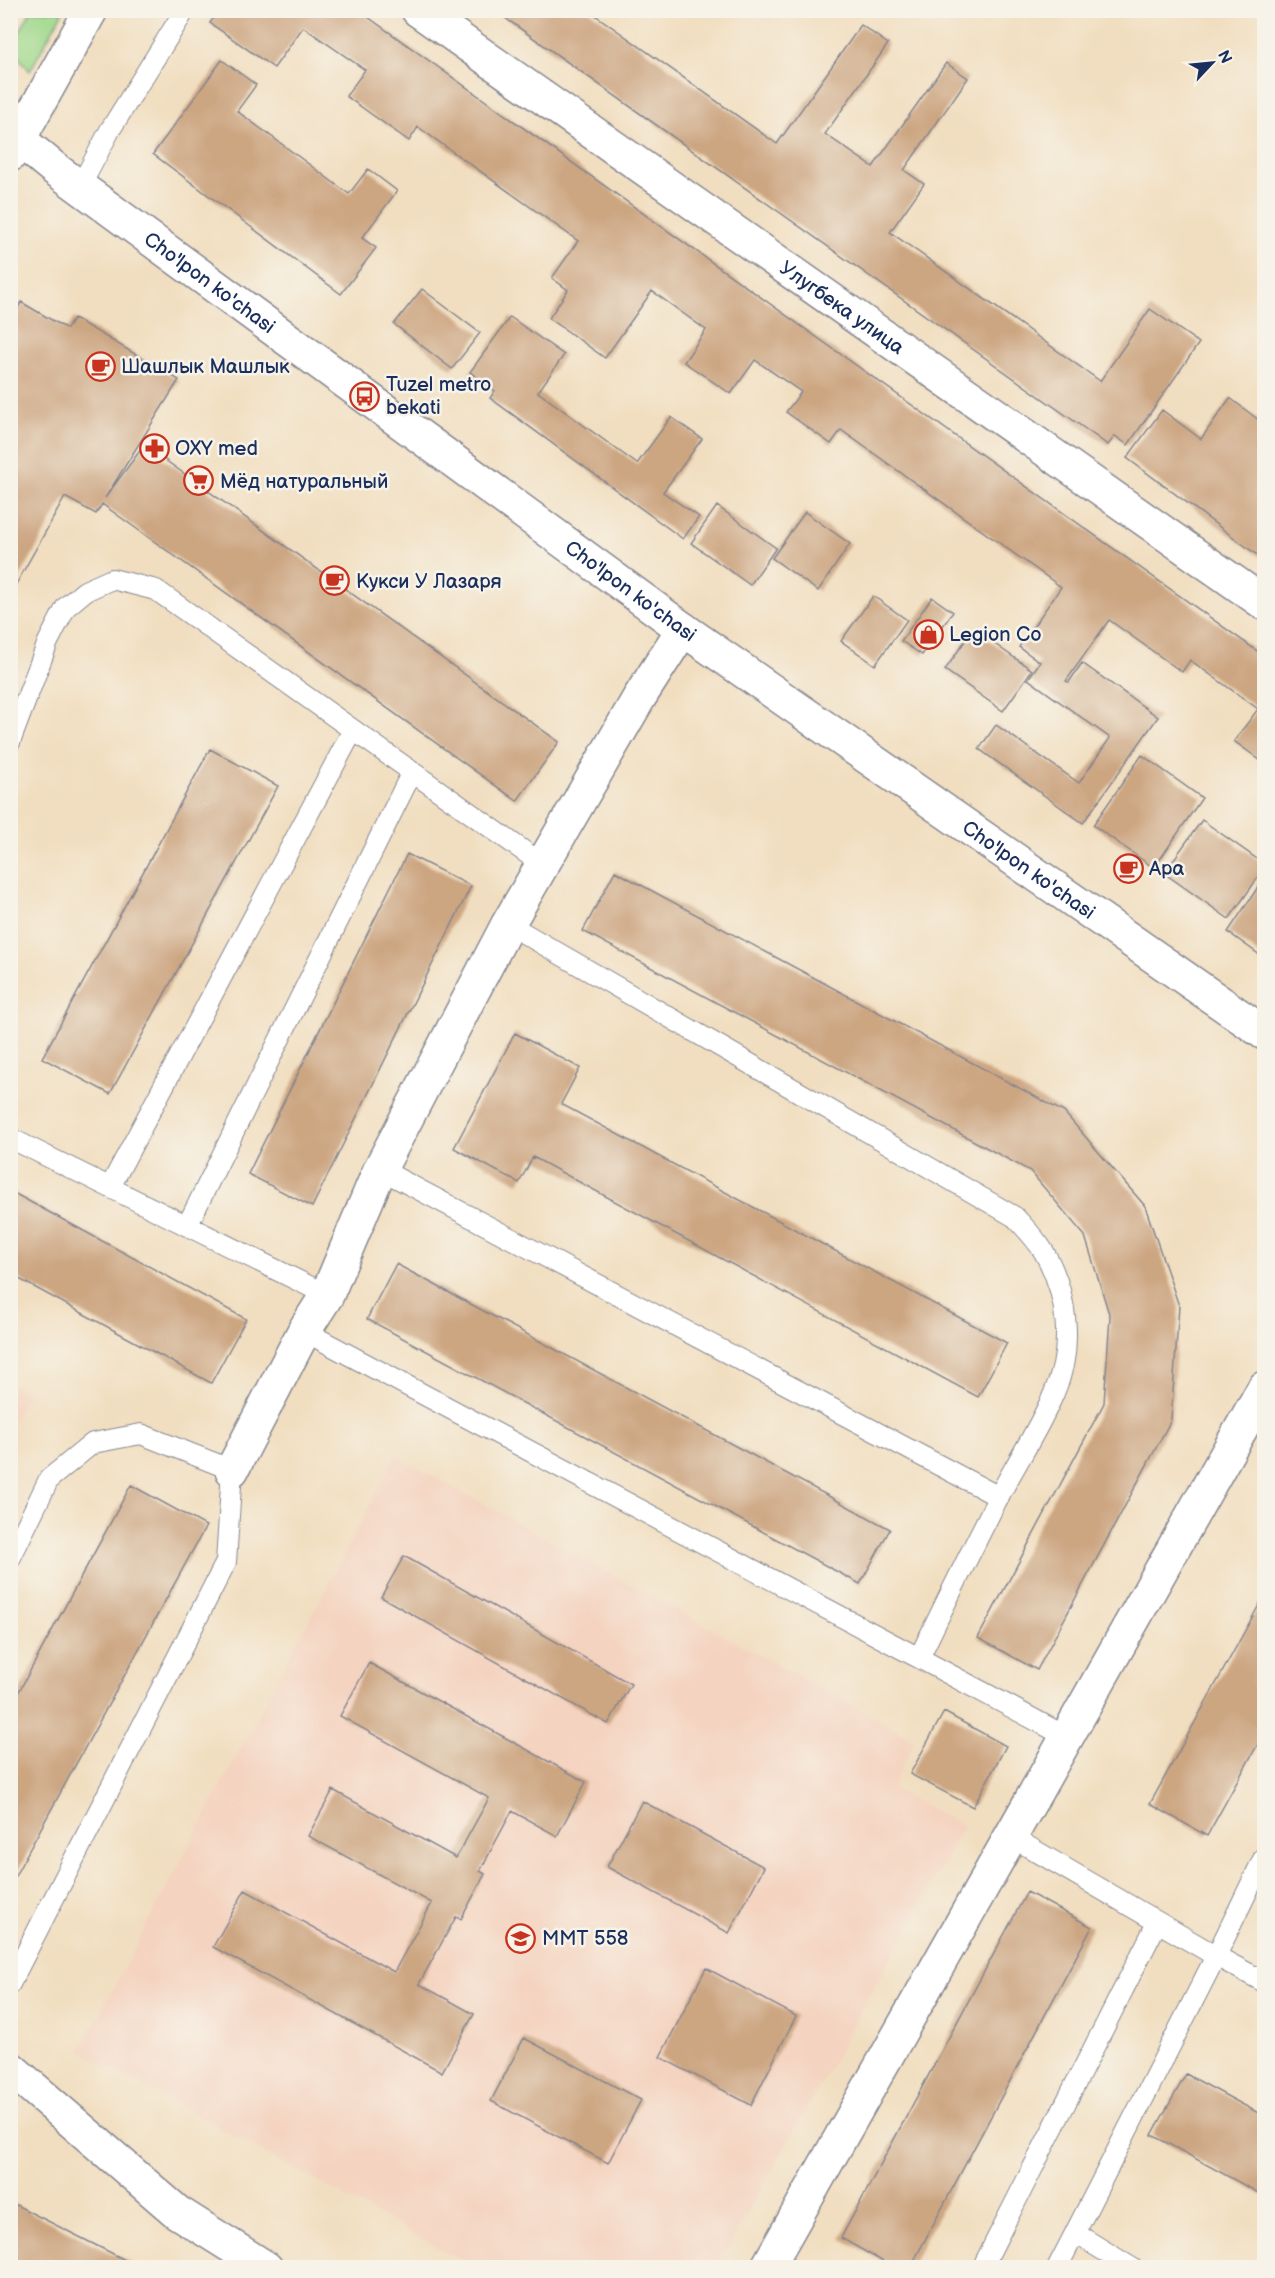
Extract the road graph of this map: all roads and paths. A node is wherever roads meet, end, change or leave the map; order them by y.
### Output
1 (91, 10) edge
2 (185, 10) edge
3 (418, 10) edge
4 (13, 142) edge
5 (80, 187) junction
6 (1264, 603) edge
7 (683, 629) junction
8 (352, 730) junction
9 (10, 742) edge
10 (412, 772) junction
11 (542, 864) junction
12 (508, 924) junction
13 (1264, 1033) edge
14 (10, 1138) edge
15 (380, 1169) junction
16 (110, 1187) junction
17 (187, 1226) junction
18 (327, 1295) junction
19 (304, 1331) junction
20 (1264, 1388) edge
21 (232, 1470) junction
22 (999, 1497) junction
23 (10, 1558) edge
24 (919, 1658) junction
25 (1067, 1737) junction
26 (1010, 1836) junction
27 (1264, 1857) edge
28 (1157, 1923) junction
29 (1216, 1956) junction
30 (1264, 1982) edge
31 (10, 1984) edge
32 (10, 2068) edge
33 (1075, 2233) junction
34 (266, 2268) edge
35 (767, 2268) edge
36 (982, 2268) edge
37 (1057, 2268) edge
38 (1132, 2268) edge

1 - 4 street
2 - 5 lane
3 - 6 street, Улугбека улица
4 - 5 street, Cho'lpon ko'chasi
5 - 7 street, Cho'lpon ko'chasi
7 - 11 street
7 - 13 street, Cho'lpon ko'chasi
8 - 9 lane
8 - 10 lane
8 - 16 lane
10 - 11 lane
10 - 17 lane
11 - 12 street
12 - 15 street
12 - 22 lane
14 - 16 lane
15 - 18 street
15 - 22 lane
16 - 17 lane
17 - 18 lane
18 - 19 street
19 - 21 street
19 - 24 lane
20 - 25 street
21 - 23 lane
21 - 31 lane
22 - 24 lane
24 - 25 lane
25 - 26 street
26 - 28 lane
26 - 35 street
27 - 29 lane
28 - 29 lane
28 - 36 lane
29 - 30 lane
29 - 33 lane
32 - 34 street
33 - 37 lane
33 - 38 lane

